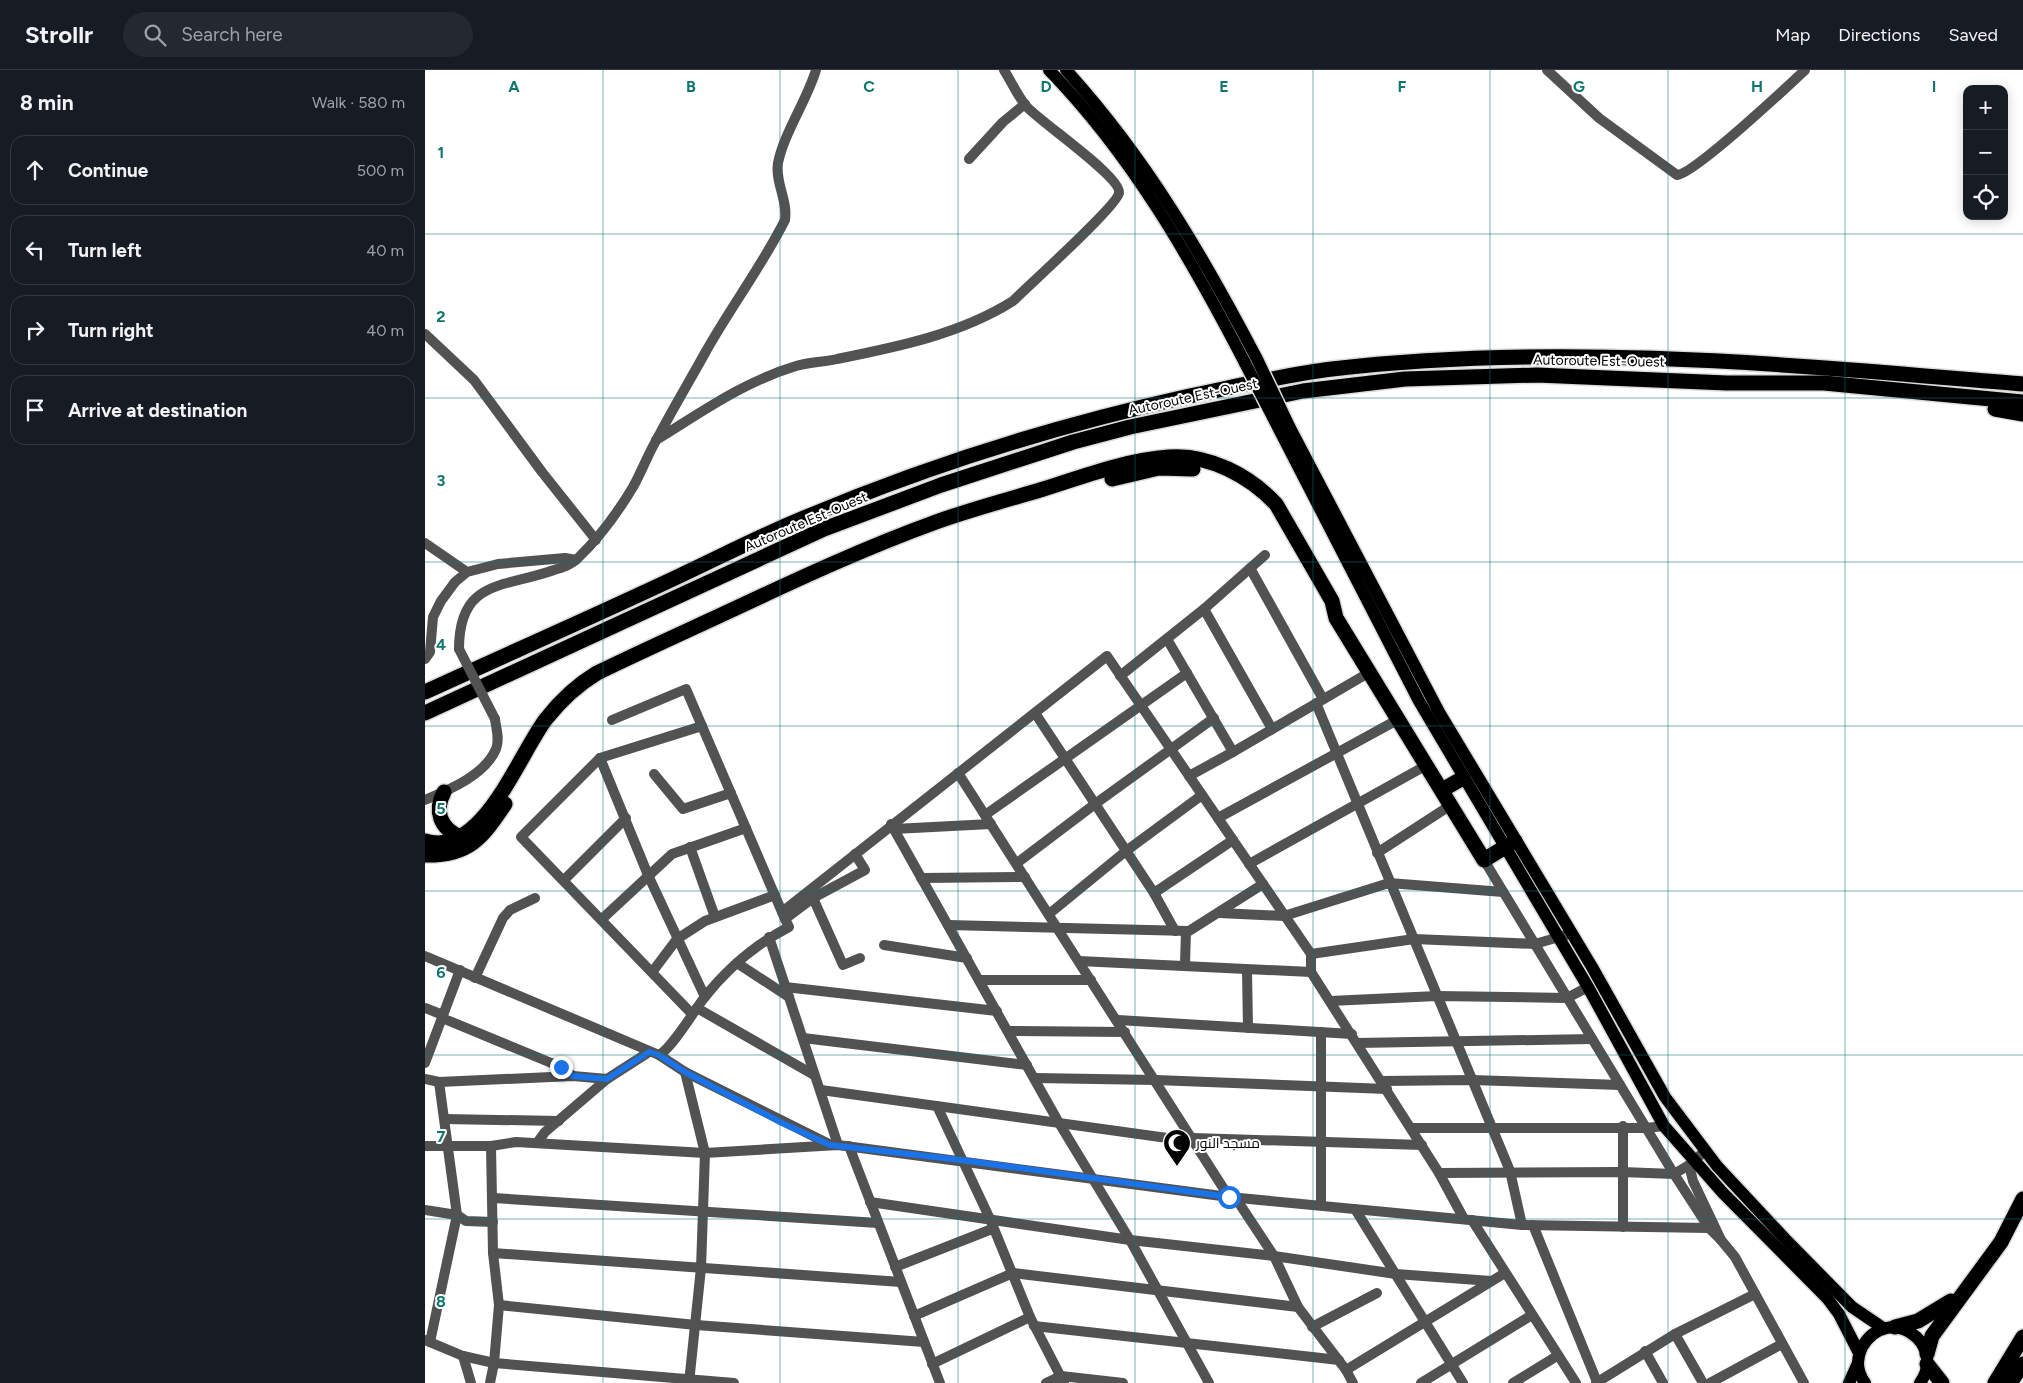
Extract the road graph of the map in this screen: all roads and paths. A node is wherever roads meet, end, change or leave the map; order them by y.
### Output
1 (816, 70) edge
2 (1004, 70) edge
3 (1049, 70) edge
4 (1066, 70) edge
5 (1547, 70) edge
6 (1805, 70) edge
7 (1025, 104) junction
8 (969, 159) dead end
9 (425, 334) edge
10 (1251, 361) junction
11 (2023, 384) edge
12 (1958, 396) junction
13 (2023, 402) edge
14 (2023, 414) edge
15 (1285, 429) junction
16 (656, 441) junction
17 (596, 540) junction
18 (425, 543) edge
19 (1265, 556) dead end
20 (576, 560) junction
21 (1251, 568) junction
22 (467, 572) junction
23 (1204, 609) junction
24 (1340, 624) junction
25 (1167, 639) junction
26 (427, 641) edge
27 (425, 658) edge
28 (1370, 672) junction
29 (1187, 673) junction
30 (1120, 676) junction
31 (425, 692) edge
32 (1319, 701) junction
33 (1141, 705) junction
34 (425, 713) edge
35 (1035, 713) junction
36 (1213, 718) junction
37 (1399, 719) junction
38 (613, 720) dead end
39 (702, 726) junction
40 (1272, 729) junction
41 (1171, 749) junction
42 (1233, 752) junction
43 (1336, 753) junction
44 (600, 758) junction
45 (1065, 758) junction
46 (1427, 765) junction
47 (958, 773) junction
48 (654, 774) dead end
49 (1189, 776) junction
50 (1463, 778) junction
51 (1442, 790) junction
52 (443, 792) junction
53 (731, 792) junction
54 (1202, 794) junction
55 (425, 800) edge
56 (1095, 804) junction
57 (1357, 804) junction
58 (1451, 805) junction
59 (626, 818) junction
60 (1218, 818) junction
61 (988, 820) junction
62 (892, 827) junction
63 (746, 828) junction
64 (459, 838) junction
65 (1233, 840) junction
66 (425, 841) edge
67 (1509, 844) junction
68 (690, 847) junction
69 (1126, 851) junction
70 (1377, 853) junction
71 (855, 854) junction
72 (425, 855) edge
73 (1484, 860) junction
74 (1017, 863) junction
75 (1249, 864) junction
76 (648, 875) junction
77 (1025, 877) junction
78 (921, 878) junction
79 (564, 880) junction
80 (1389, 883) junction
81 (1263, 884) junction
82 (1503, 892) junction
83 (1154, 893) junction
84 (775, 895) junction
85 (535, 898) dead end
86 (813, 898) junction
87 (1219, 913) junction
88 (1049, 914) junction
89 (784, 915) junction
90 (1285, 916) junction
91 (715, 917) junction
92 (603, 920) junction
93 (948, 925) junction
94 (1058, 928) junction
95 (1175, 931) junction
96 (1186, 931) junction
97 (1565, 936) junction
98 (769, 937) junction
99 (677, 939) junction
100 (1413, 940) junction
101 (1535, 944) junction
102 (884, 945) dead end
103 (1311, 954) junction
104 (425, 956) edge
105 (860, 958) dead end
106 (967, 958) junction
107 (1079, 961) junction
108 (737, 963) junction
109 (1185, 964) junction
110 (460, 970) junction
111 (1247, 970) junction
112 (653, 971) junction
113 (1311, 972) junction
114 (475, 978) junction
115 (979, 980) junction
116 (1091, 980) junction
117 (1588, 987) junction
118 (787, 992) junction
119 (1437, 996) junction
120 (705, 997) junction
121 (1567, 998) junction
122 (1330, 1001) junction
123 (1604, 1004) junction
124 (425, 1008) edge
125 (695, 1011) junction
126 (997, 1011) junction
127 (442, 1016) junction
128 (1118, 1020) junction
129 (1248, 1028) junction
130 (1008, 1031) junction
131 (1125, 1032) junction
132 (1321, 1032) junction
133 (803, 1038) junction
134 (1355, 1039) junction
135 (1592, 1039) junction
136 (1456, 1042) junction
137 (654, 1053) junction
138 (425, 1062) edge
139 (1027, 1065) junction
140 (685, 1072) junction
141 (813, 1075) junction
142 (573, 1076) junction
143 (1035, 1078) junction
144 (425, 1079) edge
145 (607, 1079) junction
146 (1156, 1080) junction
147 (1472, 1080) junction
148 (439, 1082) junction
149 (1384, 1085) junction
150 (1620, 1085) junction
151 (1320, 1086) junction
152 (821, 1090) junction
153 (937, 1106) junction
154 (445, 1119) junction
155 (559, 1121) junction
156 (1059, 1123) junction
157 (1623, 1126) junction
158 (1664, 1126) junction
159 (1491, 1127) junction
160 (1411, 1128) junction
161 (1646, 1128) junction
162 (1195, 1140) junction
163 (537, 1143) junction
164 (1320, 1143) junction
165 (1422, 1145) junction
166 (425, 1146) edge
167 (449, 1146) junction
168 (491, 1146) junction
169 (839, 1146) junction
170 (1705, 1151) junction
171 (705, 1153) junction
172 (961, 1160) junction
173 (1691, 1163) junction
174 (1510, 1171) junction
175 (1622, 1172) junction
176 (1439, 1173) junction
177 (1674, 1174) junction
178 (1092, 1178) junction
179 (1232, 1197) junction
180 (493, 1198) junction
181 (2023, 1199) edge
182 (870, 1202) junction
183 (1321, 1205) junction
184 (1355, 1209) junction
185 (425, 1210) edge
186 (702, 1211) junction
187 (457, 1215) junction
188 (1468, 1220) junction
189 (493, 1222) junction
190 (878, 1223) junction
191 (991, 1224) junction
192 (1522, 1225) junction
193 (1533, 1225) junction
194 (1623, 1227) junction
195 (1709, 1228) junction
196 (1130, 1240) junction
197 (1721, 1240) junction
198 (493, 1253) junction
199 (1274, 1256) junction
200 (701, 1268) junction
201 (895, 1268) junction
202 (1013, 1273) junction
203 (1505, 1273) junction
204 (1396, 1274) junction
205 (1491, 1281) junction
206 (901, 1282) junction
207 (1157, 1289) junction
208 (1377, 1293) dead end
209 (1755, 1294) junction
210 (1961, 1294) junction
211 (499, 1305) junction
212 (1298, 1306) junction
213 (1532, 1315) junction
214 (914, 1316) junction
215 (1425, 1321) junction
216 (1032, 1322) junction
217 (696, 1326) junction
218 (1312, 1327) junction
219 (1889, 1328) junction
220 (1675, 1334) junction
221 (2023, 1337) edge
222 (427, 1341) edge
223 (924, 1342) junction
224 (1185, 1342) junction
225 (1782, 1344) junction
226 (1645, 1351) junction
227 (463, 1356) junction
228 (1557, 1356) junction
229 (1858, 1358) junction
230 (1927, 1359) junction
231 (1339, 1360) junction
232 (495, 1363) junction
233 (932, 1364) junction
234 (1452, 1364) junction
235 (2023, 1364) edge
236 (1346, 1370) junction
237 (1062, 1380) edge
238 (689, 1381) edge
239 (471, 1383) edge
240 (490, 1383) edge
241 (734, 1383) edge
242 (940, 1383) edge
243 (1046, 1383) edge
244 (1123, 1383) edge
245 (1209, 1383) edge
246 (1353, 1383) edge
247 (1421, 1383) edge
248 (1463, 1383) edge
249 (1513, 1383) edge
250 (1576, 1383) edge
251 (1597, 1383) edge
252 (1663, 1383) edge
253 (1703, 1383) edge
254 (1710, 1383) edge
255 (1804, 1383) edge
256 (1849, 1383) edge
257 (1865, 1383) edge
258 (1920, 1383) edge
259 (1942, 1383) edge
260 (1995, 1383) edge
261 (2010, 1383) edge

1 - 16 street
2 - 7 street
3 - 10 main road
4 - 10 main road
5 - 6 street
7 - 8 street
7 - 16 street
9 - 17 street
10 - 15 main road, bridge
11 - 31 highway, Autoroute Est-Ouest
12 - 13 highway, Autoroute Est-Ouest
12 - 14 highway
12 - 34 highway, Autoroute Est-Ouest
15 - 50 main road
15 - 67 main road
16 - 17 street
17 - 20 street
18 - 22 street
19 - 21 street
20 - 22 street
20 - 52 street, bridge
21 - 23 street
21 - 32 street
22 - 26 street
23 - 25 street
23 - 40 street
24 - 28 highway
24 - 64 highway
24 - 72 highway
25 - 29 street
25 - 30 street
26 - 27 street
28 - 32 street
28 - 37 highway
29 - 33 street
29 - 36 street
30 - 33 street
30 - 35 street
32 - 40 street
32 - 43 street
33 - 41 street
33 - 45 street
35 - 45 street
35 - 47 street
36 - 41 street
36 - 42 street
37 - 43 street
37 - 46 highway
38 - 39 street
39 - 44 street
39 - 53 street
40 - 42 street
41 - 49 street
41 - 56 street
42 - 49 street
43 - 57 street
43 - 60 street
44 - 59 street
44 - 79 street
45 - 56 street
45 - 61 street
46 - 51 highway
46 - 57 street
47 - 61 street
47 - 62 street
48 - 53 street
49 - 54 street
50 - 51 highway
50 - 67 main road
51 - 58 highway
52 - 55 street
52 - 64 highway
53 - 63 street
54 - 60 street
54 - 69 street
56 - 69 street
56 - 74 street
57 - 70 street
57 - 75 street
58 - 70 street
58 - 73 highway
59 - 76 street
59 - 79 street
60 - 65 street
61 - 62 street
61 - 74 street
62 - 71 street
62 - 78 street
63 - 68 street
63 - 84 street
64 - 66 highway
65 - 75 street
65 - 83 street
67 - 73 highway
67 - 97 main road
68 - 76 street
68 - 91 street
69 - 83 street
69 - 88 street
70 - 80 street
71 - 86 street
71 - 89 street
73 - 82 street
74 - 77 street
75 - 81 street
76 - 92 street
76 - 99 street
77 - 78 street
77 - 88 street
78 - 93 street
79 - 92 street
80 - 82 street
80 - 90 street
80 - 100 street
81 - 87 street
81 - 90 street
82 - 101 street
83 - 95 street
84 - 89 street
84 - 91 street
85 - 114 street
86 - 89 street
86 - 105 street
87 - 90 street
87 - 96 street
88 - 94 street
89 - 98 street
90 - 103 street
91 - 99 street
92 - 112 street
93 - 94 street
93 - 106 street
94 - 95 street
94 - 107 street
95 - 96 street
96 - 109 street
97 - 101 street
97 - 117 main road
97 - 123 main road
98 - 108 street
98 - 118 street
99 - 112 street
99 - 120 street
100 - 101 street
100 - 103 street
100 - 119 street
101 - 121 street
102 - 106 street
103 - 113 street
104 - 110 street
106 - 115 street
107 - 109 street
107 - 116 street
108 - 118 street
108 - 120 street
109 - 111 street
110 - 114 street
110 - 127 street
111 - 113 street
111 - 129 street
112 - 125 street
113 - 122 street
114 - 137 street
115 - 116 street
115 - 126 street
116 - 128 street
117 - 121 street
117 - 123 main road
118 - 126 street
118 - 133 street
119 - 121 street
119 - 122 street
119 - 136 street
120 - 125 street
121 - 135 street
122 - 134 street
123 - 158 main road
123 - 170 main road
124 - 127 street
125 - 137 street
125 - 141 street
126 - 130 street
127 - 138 street
127 - 142 street
128 - 129 street
128 - 131 street
129 - 132 street
130 - 131 street
130 - 139 street
131 - 146 street
132 - 134 street
132 - 151 street
133 - 139 street
133 - 141 street
134 - 136 street
134 - 149 street
135 - 136 street
135 - 150 street
136 - 147 street
137 - 140 street
137 - 145 street
139 - 143 street
140 - 169 street
140 - 171 street
141 - 152 street
142 - 145 street
142 - 148 street
143 - 146 street
143 - 156 street
144 - 148 street
145 - 155 street
146 - 151 street
146 - 162 street
147 - 149 street
147 - 150 street
147 - 159 street
148 - 154 street
149 - 151 street
149 - 160 street
150 - 161 street
151 - 164 street
152 - 153 street
152 - 169 street
153 - 156 street
153 - 172 street
154 - 155 street
154 - 167 street
155 - 163 street
156 - 162 street
156 - 178 street
157 - 159 street
157 - 161 street
157 - 175 street
158 - 161 street
158 - 173 main road
159 - 160 street
159 - 174 street
160 - 165 street
161 - 177 street
162 - 164 street
162 - 179 street
163 - 168 street
163 - 171 street
164 - 165 street
164 - 183 street
165 - 176 street
166 - 167 street
167 - 168 street
167 - 187 street
168 - 180 street
169 - 171 street
169 - 172 street
169 - 182 street
170 - 173 street
170 - 219 main road
171 - 186 street
172 - 178 street
172 - 191 street
173 - 177 street
173 - 197 street
173 - 229 main road
174 - 175 street
174 - 176 street
174 - 192 street
175 - 177 street
175 - 194 street
176 - 188 street
177 - 195 street
178 - 179 street
178 - 196 street
179 - 183 street
179 - 199 street
180 - 186 street
180 - 189 street
181 - 210 highway
182 - 190 street
182 - 191 street
183 - 184 street
184 - 188 street
184 - 204 street
185 - 187 street
186 - 190 street
186 - 200 street
187 - 189 street
187 - 222 street
188 - 192 street
188 - 203 street
189 - 198 street
190 - 201 street
191 - 196 street
191 - 201 street
191 - 202 street
192 - 193 street
193 - 194 street
193 - 251 street
194 - 195 street
195 - 197 street
196 - 199 street
196 - 207 street
197 - 209 street
198 - 200 street
198 - 211 street
199 - 204 street
199 - 212 street
200 - 206 street
200 - 217 street
201 - 206 street
202 - 207 street
202 - 214 street
202 - 216 street
203 - 205 street
203 - 213 street
204 - 205 street
204 - 215 street
205 - 215 street
206 - 214 street
207 - 212 street
207 - 224 street
208 - 218 street
209 - 220 street
209 - 225 street
210 - 219 highway
210 - 230 highway
211 - 217 street
211 - 232 street
212 - 218 street
213 - 228 street
213 - 234 street
214 - 223 street
215 - 234 street
215 - 236 street
216 - 224 street
216 - 233 street
216 - 237 street
217 - 223 street
217 - 238 street
218 - 231 street
219 - 229 main road
219 - 230 main road
220 - 226 street
220 - 253 street
221 - 260 highway
222 - 227 street
223 - 233 street
224 - 231 street
224 - 245 street
225 - 254 street
225 - 255 street
226 - 251 street
226 - 252 street
227 - 232 street
227 - 239 street
228 - 249 street
228 - 250 street
229 - 256 main road
229 - 257 main road
230 - 258 main road
230 - 259 highway
231 - 236 street
232 - 238 street
232 - 240 street
233 - 242 street
234 - 247 street
234 - 248 street
235 - 261 highway
236 - 246 street
237 - 243 street
237 - 244 street
238 - 241 street

